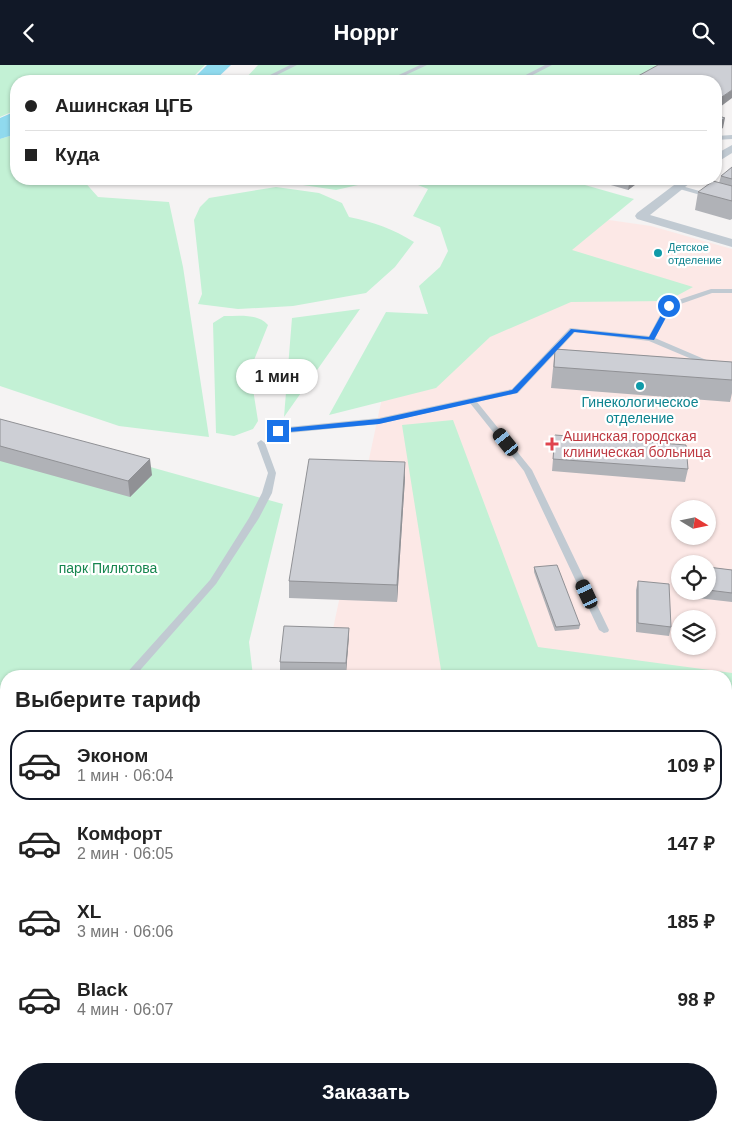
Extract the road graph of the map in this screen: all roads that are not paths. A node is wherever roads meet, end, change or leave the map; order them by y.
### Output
1 (294, 65) edge
2 (424, 65) edge
3 (549, 65) edge
4 (273, 75) edge
5 (402, 75) edge
6 (529, 75) edge
7 (681, 185) edge
8 (678, 187) junction
9 (732, 202) edge
10 (732, 243) edge
11 (732, 291) edge
12 (651, 339) junction
13 (732, 374) edge
14 (472, 401) junction
15 (278, 431) dead end
16 (261, 443) dead end
17 (604, 630) dead end
18 (134, 670) edge

1 - 4 lane
2 - 5 lane
3 - 6 lane
7 - 8 street
8 - 9 lane
8 - 10 street
11 - 12 lane
12 - 13 lane
12 - 14 lane
14 - 15 lane
14 - 17 lane
16 - 18 lane

